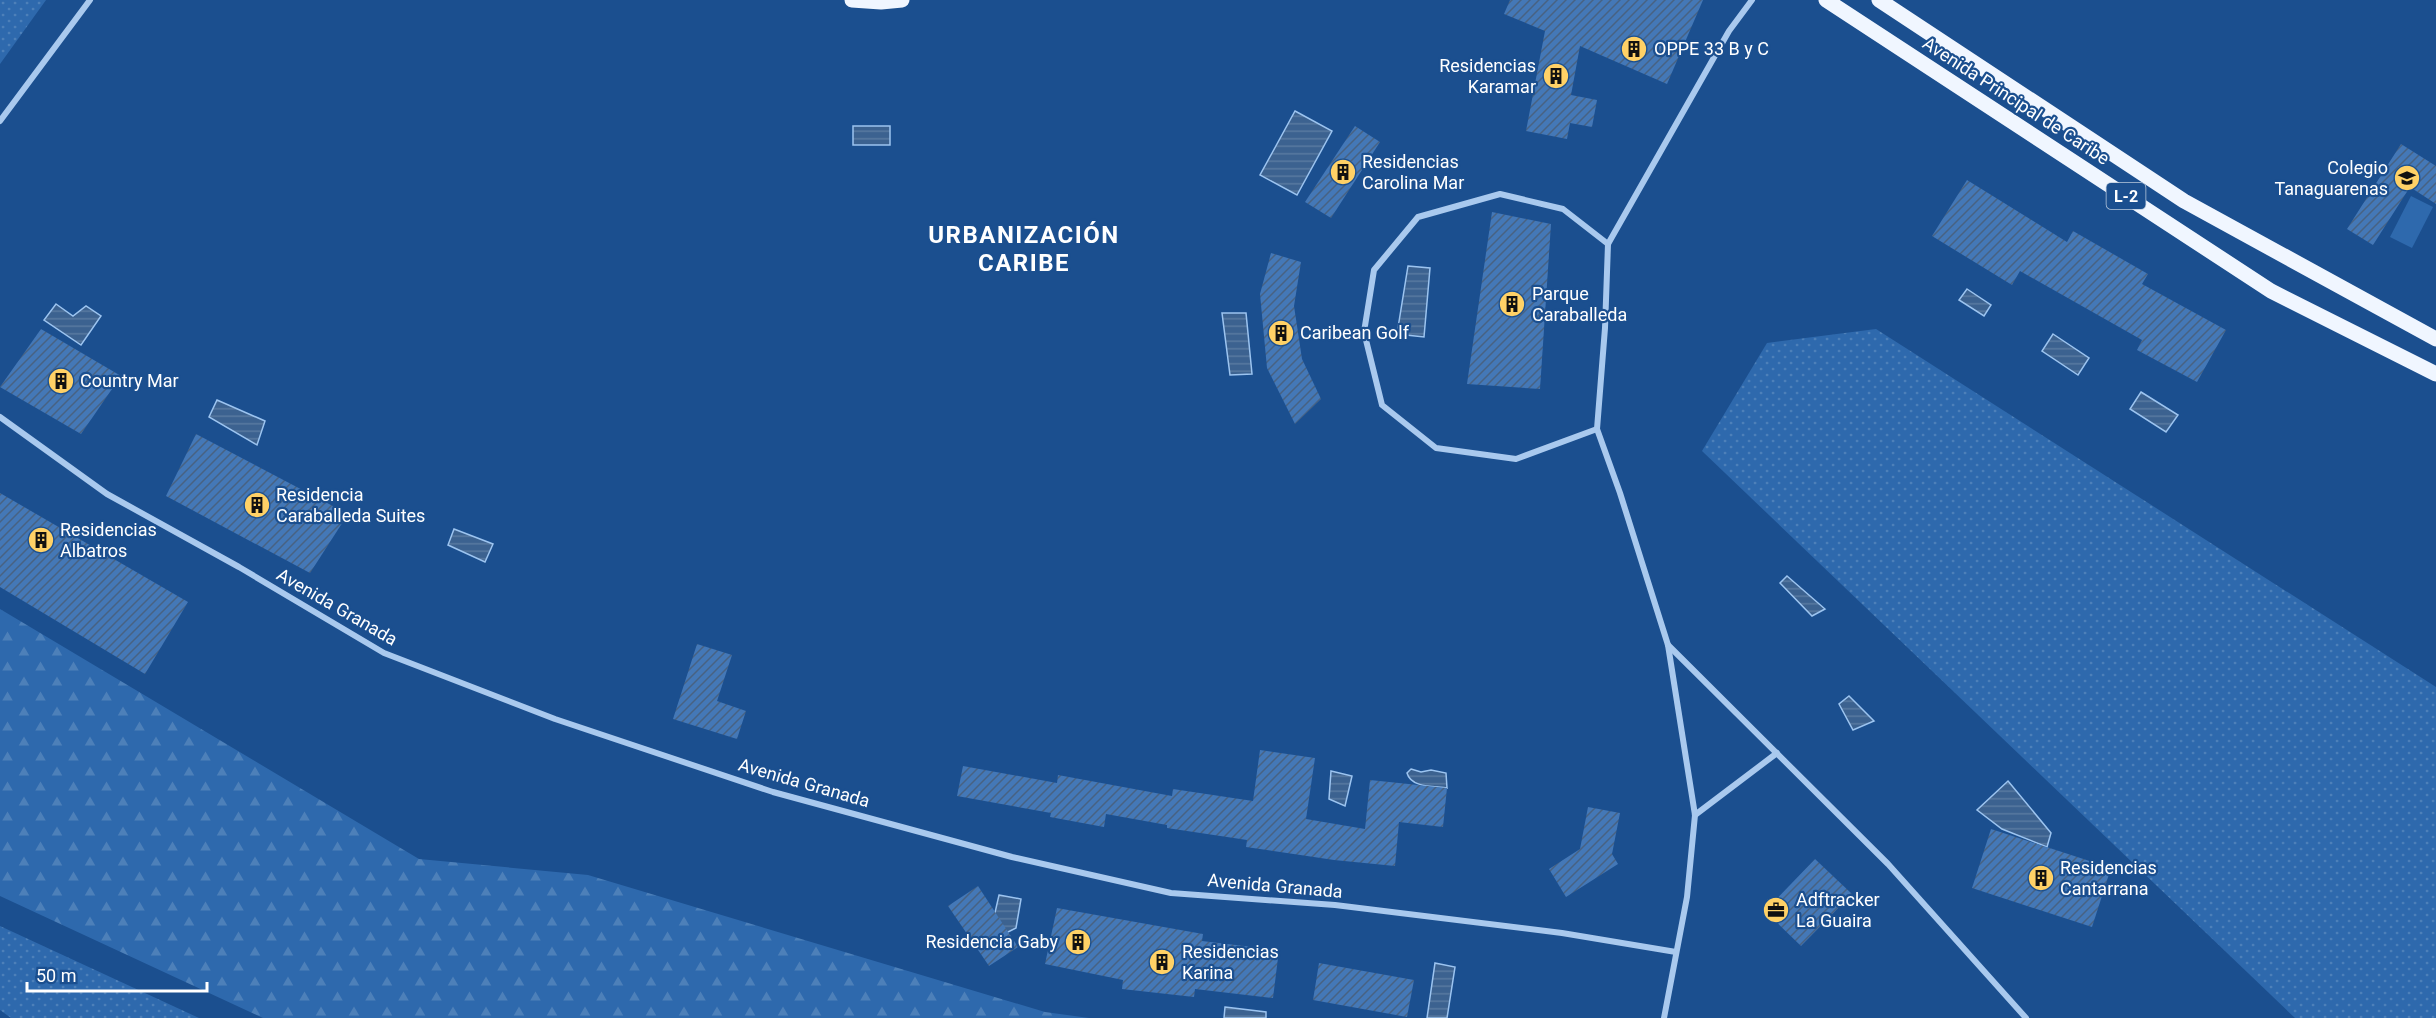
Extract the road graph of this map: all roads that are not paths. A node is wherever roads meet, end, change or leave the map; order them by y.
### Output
1 (90, 0) edge
2 (852, 0) edge
3 (903, 0) edge
4 (1752, 0) edge
5 (1826, 0) edge
6 (1879, 0) edge
7 (0, 121) edge
8 (1608, 244) junction
9 (2436, 339) edge
10 (2436, 374) edge
11 (0, 417) edge
12 (1597, 429) junction
13 (1668, 645) junction
14 (1776, 753) junction
15 (1695, 815) junction
16 (1676, 952) junction
17 (1664, 1018) edge
18 (2026, 1018) edge

1 - 7 street
2 - 3 main road
4 - 8 street
5 - 10 main road, Avenida Principal de Caribe / L-2
6 - 9 main road, Avenida Principal de Caribe / L-2
8 - 12 street
8 - 12 street
11 - 16 street, Avenida Granada
12 - 13 street
13 - 14 street
13 - 15 street
14 - 15 street
14 - 18 street
15 - 16 street
16 - 17 street

